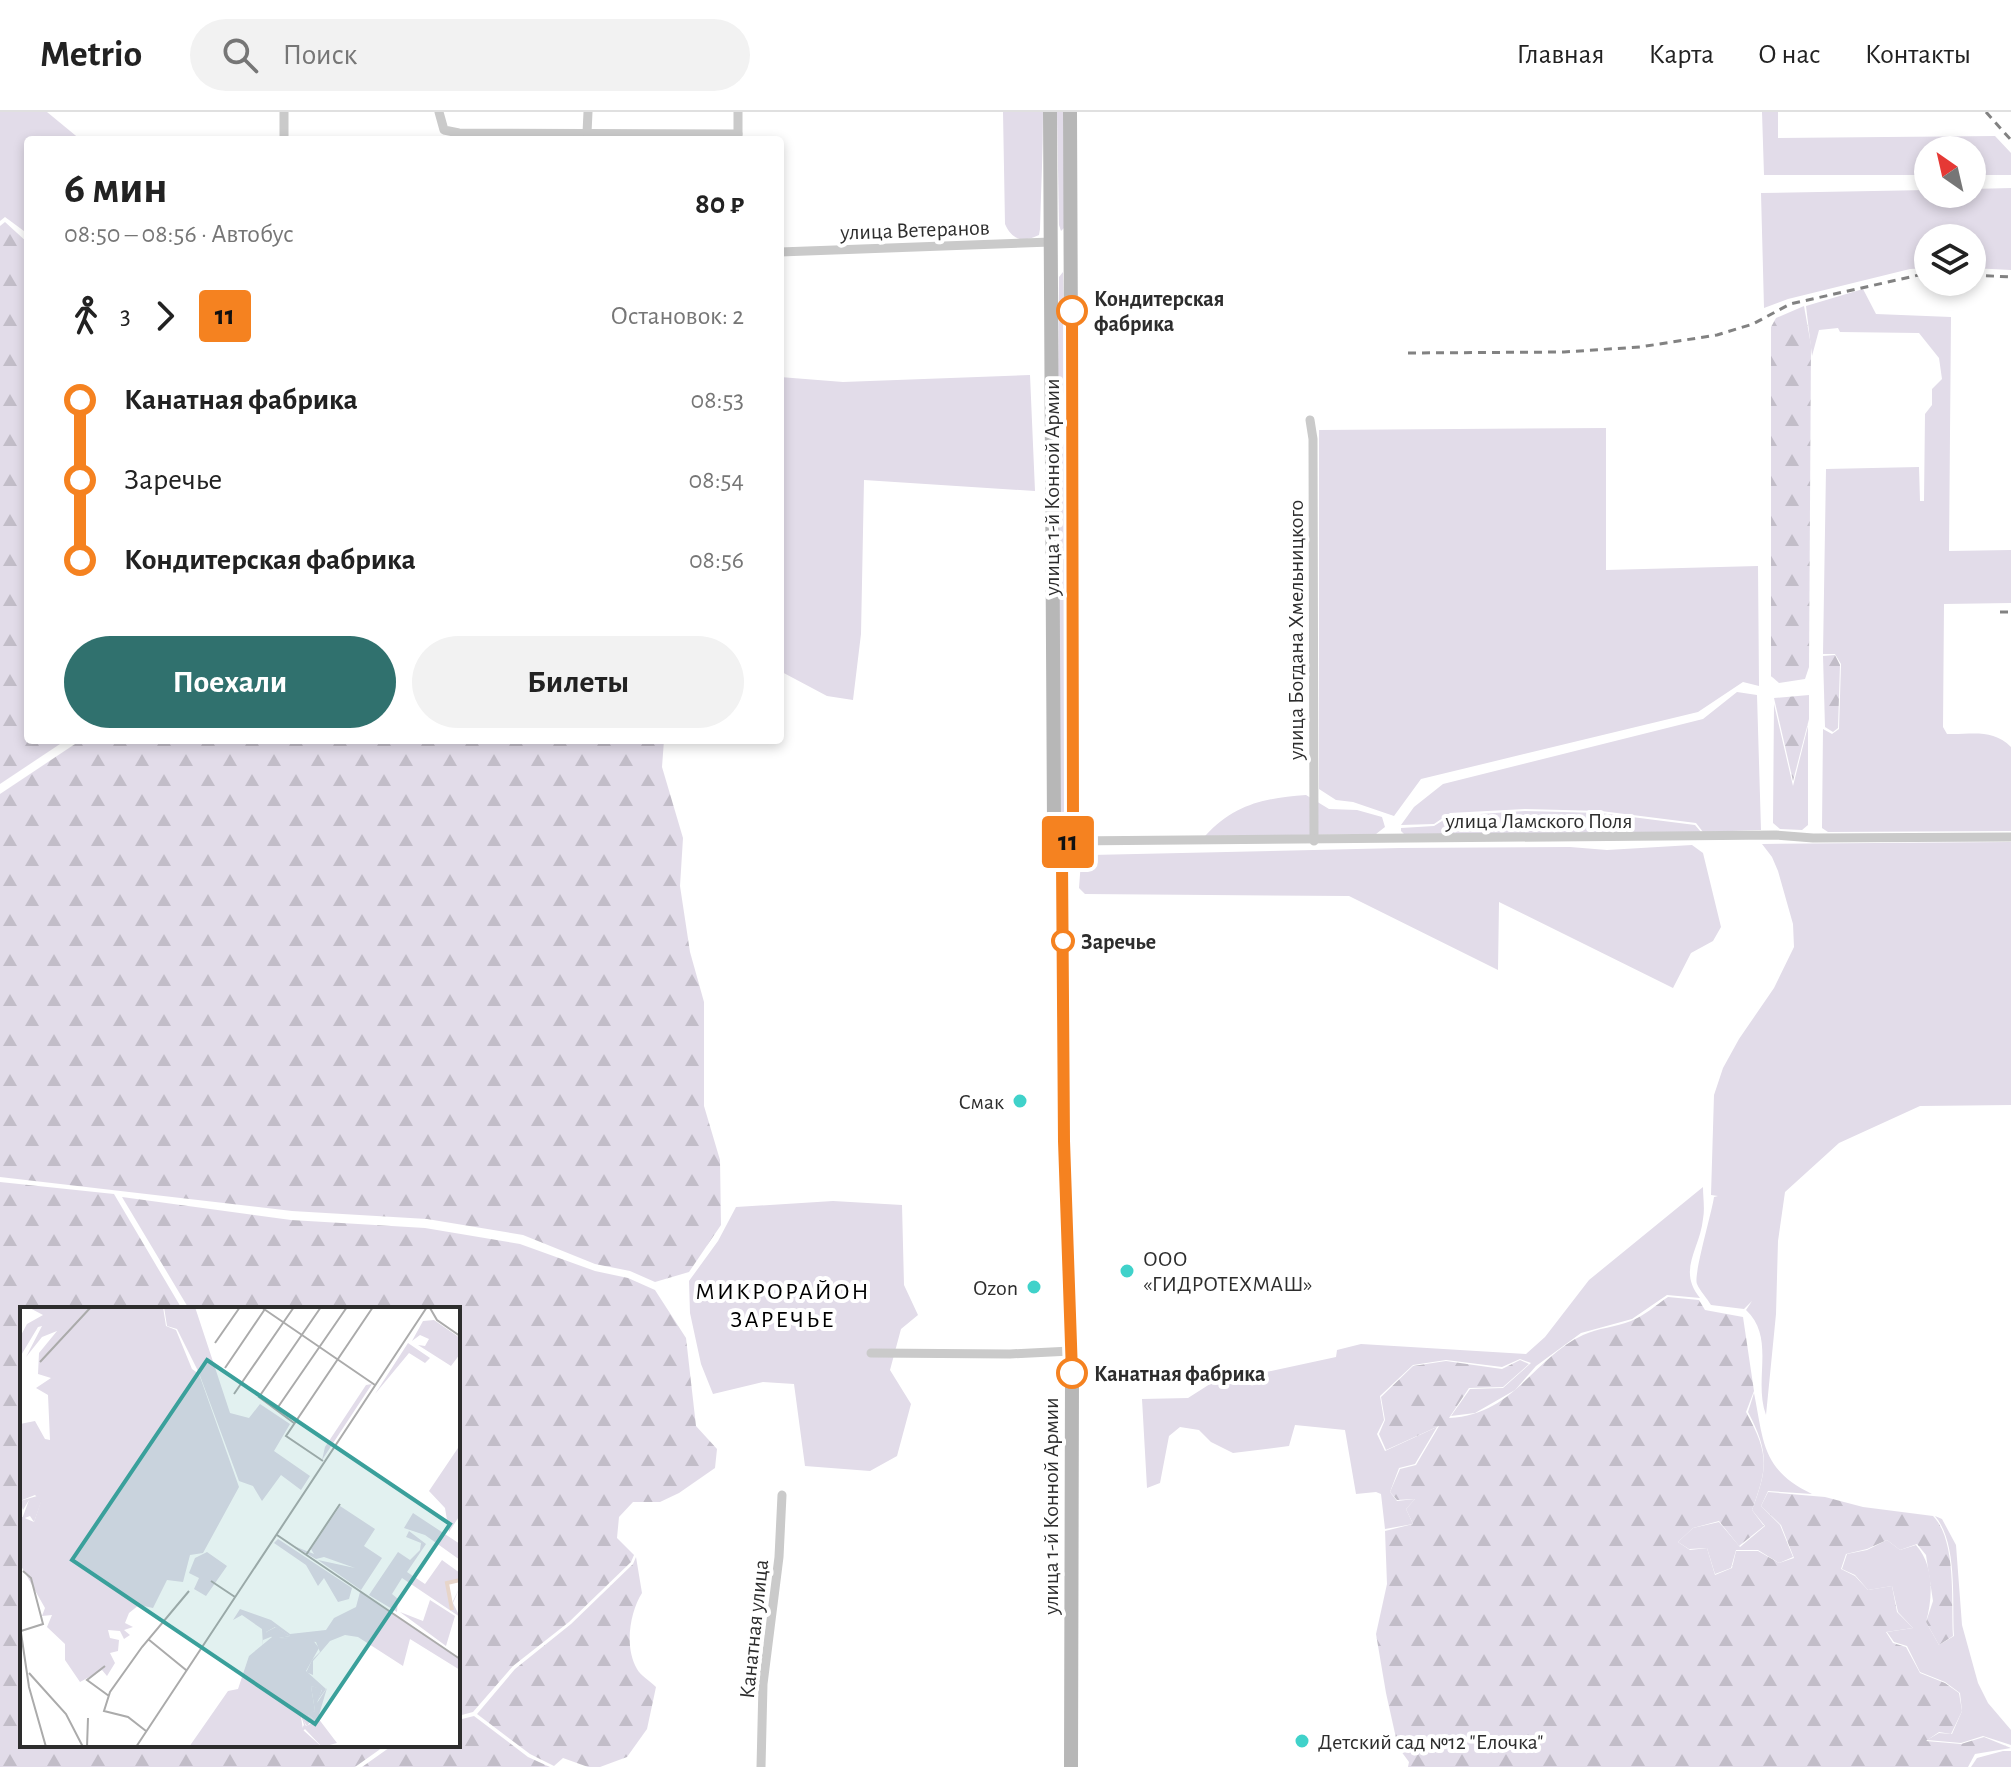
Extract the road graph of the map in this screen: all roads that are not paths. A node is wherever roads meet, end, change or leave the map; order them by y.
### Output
1 (284, 112) edge
2 (439, 112) edge
3 (588, 112) edge
4 (738, 112) edge
5 (1050, 112) edge
6 (1070, 112) edge
7 (587, 133) junction
8 (284, 136) edge
9 (700, 136) edge
10 (738, 136) edge
11 (1051, 245) junction
12 (1072, 247) junction
13 (784, 252) edge
14 (1073, 415) junction
15 (1052, 416) junction
16 (1310, 420) dead end
17 (2011, 837) edge
18 (1068, 841) junction
19 (1314, 841) junction
20 (1062, 861) junction
21 (1071, 1351) junction
22 (871, 1353) dead end
23 (782, 1495) dead end
24 (761, 1767) edge
25 (1071, 1767) edge

1 - 8 street
2 - 7 street
3 - 7 street
4 - 10 street
5 - 11 main road, улица 1-й Конной Армии
6 - 12 main road, улица 1-й Конной Армии
7 - 9 street
11 - 12 main road
11 - 13 street, улица Ветеранов
11 - 15 main road, улица 1-й Конной Армии
12 - 14 main road, улица 1-й Конной Армии
14 - 15 main road
14 - 18 main road, улица 1-й Конной Армии
15 - 20 main road, улица 1-й Конной Армии
16 - 19 street, улица Богдана Хмельницкого
17 - 19 street, улица Ламского Поля
18 - 19 street, улица Ламского Поля
18 - 20 main road, улица 1-й Конной Армии
20 - 21 main road, улица 1-й Конной Армии
21 - 22 street
21 - 25 main road, улица 1-й Конной Армии
23 - 24 street, Канатная улица

